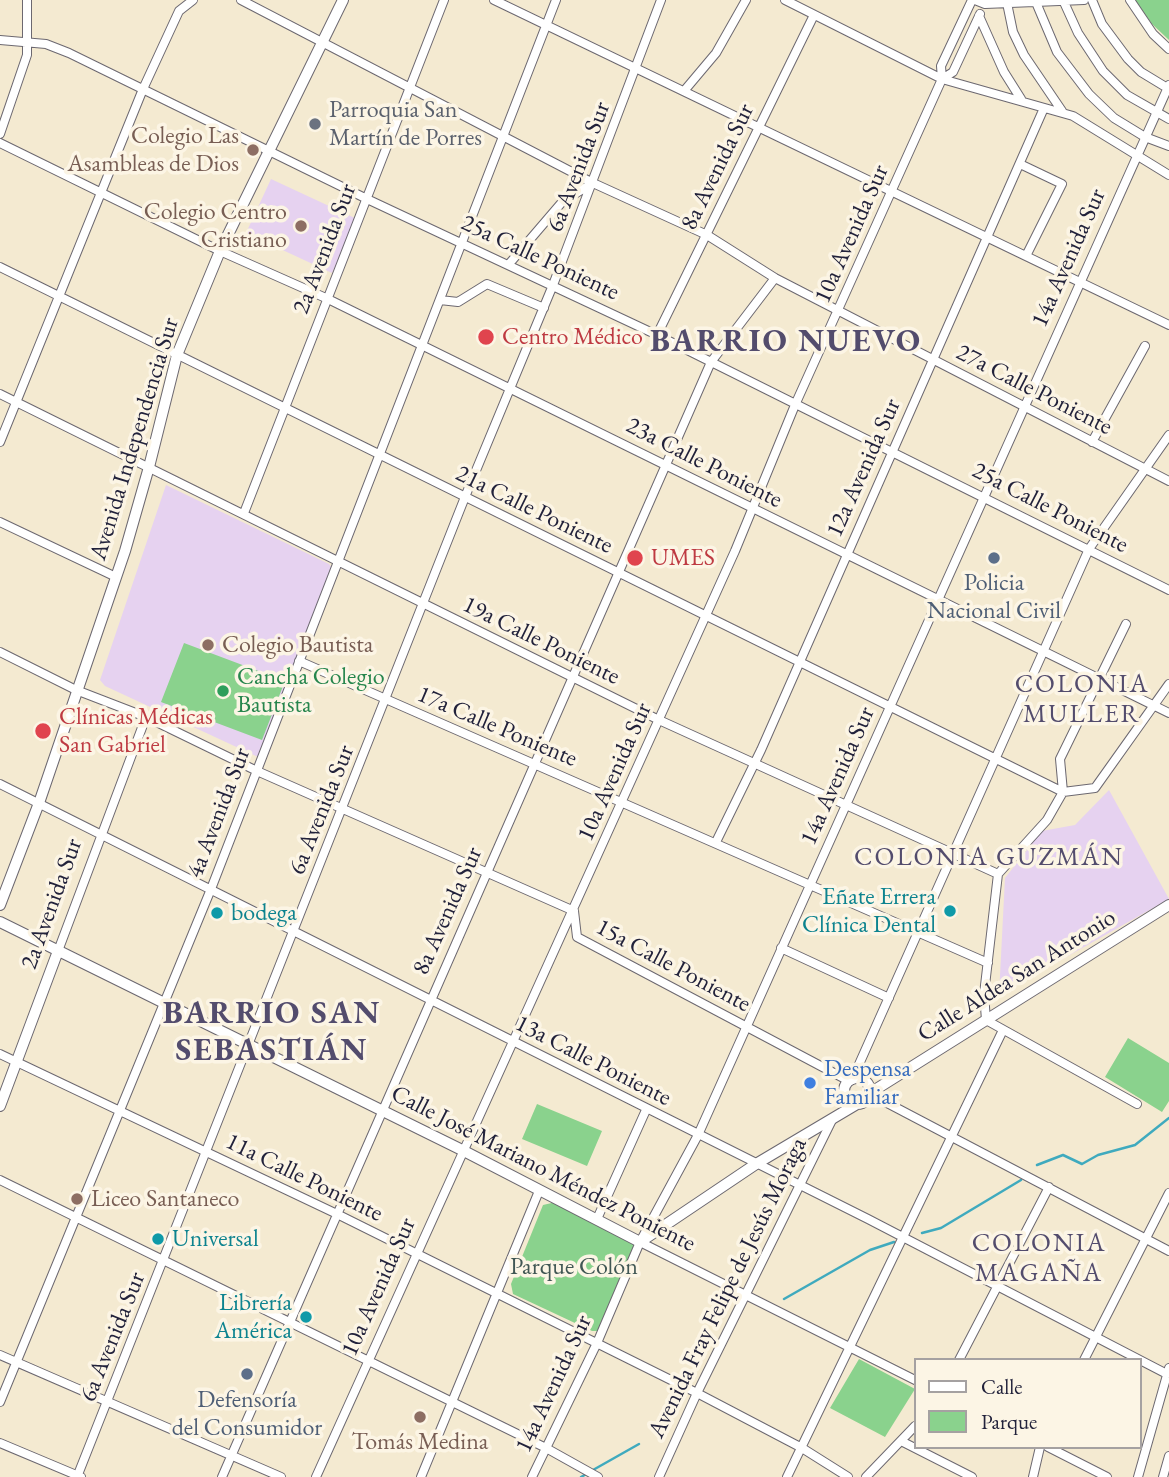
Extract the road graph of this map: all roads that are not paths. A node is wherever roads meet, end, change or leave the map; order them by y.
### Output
1 (27, 0) edge
2 (193, 0) edge
3 (241, 0) edge
4 (343, 0) edge
5 (444, 0) edge
6 (494, 0) edge
7 (556, 0) edge
8 (661, 0) edge
9 (746, 0) edge
10 (785, 0) edge
11 (974, 0) edge
12 (1064, 0) edge
13 (1083, 0) edge
14 (1092, 0) edge
15 (1130, 0) edge
16 (1035, 1) edge
17 (986, 2) edge
18 (1007, 3) junction
19 (814, 15) junction
20 (979, 16) junction
21 (546, 25) junction
22 (0, 40) edge
23 (28, 42) junction
24 (322, 43) junction
25 (1169, 49) edge
26 (638, 69) junction
27 (942, 79) junction
28 (410, 88) junction
29 (1168, 88) edge
30 (144, 89) junction
31 (684, 91) junction
32 (1021, 99) junction
33 (1044, 108) junction
34 (1062, 111) junction
35 (1156, 113) junction
36 (1169, 119) edge
37 (758, 126) junction
38 (0, 134) edge
39 (502, 136) junction
40 (1145, 137) junction
41 (0, 143) edge
42 (1169, 146) edge
43 (270, 150) junction
44 (1137, 156) junction
45 (1020, 164) junction
46 (1169, 175) edge
47 (593, 184) junction
48 (893, 190) junction
49 (102, 193) junction
50 (367, 198) junction
51 (707, 235) junction
52 (988, 237) junction
53 (462, 241) junction
54 (220, 251) junction
55 (1026, 256) junction
56 (509, 264) junction
57 (0, 267) edge
58 (775, 278) junction
59 (1080, 282) junction
60 (553, 285) junction
61 (58, 296) junction
62 (328, 299) junction
63 (440, 300) junction
64 (544, 309) junction
65 (839, 311) junction
66 (1169, 325) edge
67 (657, 335) junction
68 (422, 346) junction
69 (1145, 346) dead end
70 (177, 355) junction
71 (934, 360) junction
72 (711, 362) junction
73 (509, 388) junction
74 (0, 394) edge
75 (16, 402) junction
76 (794, 405) junction
77 (1024, 407) junction
78 (284, 408) junction
79 (1169, 435) edge
80 (0, 442) edge
81 (1092, 442) junction
82 (892, 450) junction
83 (379, 455) junction
84 (665, 465) junction
85 (149, 467) junction
86 (1145, 469) junction
87 (1169, 481) edge
88 (984, 496) junction
89 (465, 497) junction
90 (750, 509) junction
91 (244, 513) junction
92 (0, 522) edge
93 (1089, 549) junction
94 (845, 555) junction
95 (339, 559) junction
96 (618, 572) junction
97 (116, 577) junction
98 (1169, 590) edge
99 (938, 600) junction
100 (422, 605) junction
101 (706, 616) junction
102 (1126, 624) dead end
103 (0, 652) edge
104 (1043, 652) junction
105 (299, 661) junction
106 (799, 662) junction
107 (572, 676) junction
108 (1099, 679) junction
109 (1169, 684) edge
110 (76, 690) junction
111 (386, 701) junction
112 (890, 706) junction
113 (1154, 706) junction
114 (1169, 713) edge
115 (146, 718) junction
116 (659, 720) junction
117 (997, 759) junction
118 (534, 763) junction
119 (754, 764) junction
120 (257, 771) junction
121 (0, 784) edge
122 (1063, 792) junction
123 (622, 802) junction
124 (39, 803) junction
125 (846, 805) junction
126 (343, 809) junction
127 (100, 834) junction
128 (716, 842) junction
129 (955, 855) junction
130 (486, 872) junction
131 (998, 874) junction
132 (810, 885) junction
133 (211, 889) junction
134 (0, 905) edge
135 (1169, 905) edge
136 (574, 911) junction
137 (0, 922) edge
138 (294, 931) junction
139 (917, 934) junction
140 (781, 948) junction
141 (58, 951) junction
142 (988, 963) junction
143 (890, 998) junction
144 (430, 1000) junction
145 (164, 1003) junction
146 (986, 1020) junction
147 (746, 1027) junction
148 (1003, 1030) junction
149 (513, 1042) junction
150 (249, 1046) junction
151 (0, 1054) edge
152 (17, 1062) junction
153 (861, 1083) junction
154 (844, 1092) junction
155 (857, 1104) junction
156 (1137, 1104) dead end
157 (0, 1106) edge
158 (646, 1110) junction
159 (120, 1111) junction
160 (381, 1111) junction
161 (833, 1117) junction
162 (698, 1135) junction
163 (951, 1137) junction
164 (462, 1150) junction
165 (207, 1152) junction
166 (756, 1164) junction
167 (0, 1180) edge
168 (800, 1185) junction
169 (1049, 1186) junction
170 (539, 1191) junction
171 (1169, 1193) edge
172 (337, 1214) junction
173 (76, 1217) junction
174 (597, 1219) junction
175 (904, 1238) junction
176 (1146, 1239) junction
177 (640, 1242) junction
178 (1169, 1251) edge
179 (416, 1253) junction
180 (164, 1261) junction
181 (999, 1285) junction
182 (497, 1293) junction
183 (745, 1296) junction
184 (289, 1324) junction
185 (1095, 1337) junction
186 (597, 1343) junction
187 (850, 1345) junction
188 (0, 1354) edge
189 (960, 1358) edge
190 (1085, 1358) edge
191 (1140, 1358) edge
192 (1141, 1358) edge
193 (367, 1361) junction
194 (17, 1362) junction
195 (1168, 1371) edge
196 (914, 1379) edge
197 (697, 1393) junction
198 (108, 1401) junction
199 (0, 1402) edge
200 (452, 1402) junction
201 (914, 1427) edge
202 (903, 1442) junction
203 (0, 1443) edge
204 (546, 1448) junction
205 (802, 1448) junction
206 (914, 1448) edge
207 (917, 1449) edge
208 (1040, 1449) edge
209 (1052, 1449) edge
210 (230, 1456) junction
211 (1169, 1457) edge
212 (79, 1477) edge
213 (222, 1477) edge
214 (281, 1477) edge
215 (316, 1477) edge
216 (421, 1477) edge
217 (532, 1477) edge
218 (598, 1477) edge
219 (659, 1477) edge
220 (787, 1477) edge
221 (848, 1477) edge
222 (866, 1477) edge
223 (972, 1477) edge
224 (1033, 1477) edge
225 (1107, 1477) edge
226 (1138, 1477) edge
227 (1163, 1477) edge

1 - 23 street
2 - 30 street
3 - 24 street, 27a Calle Poniente
4 - 24 main road, Avenida Independencia Sur
5 - 28 street, 2a Avenida Sur
6 - 21 street
7 - 21 street, 4a Avenida Sur
8 - 26 street, 6a Avenida Sur
9 - 31 street
10 - 19 street
11 - 17 street
11 - 27 street
12 - 13 street
12 - 16 street
12 - 35 street
14 - 29 street
15 - 25 street
16 - 18 street
16 - 40 street
17 - 18 street
17 - 20 street
18 - 34 street
19 - 27 street
19 - 37 street, 8a Avenida Sur
20 - 27 street
20 - 32 street
21 - 26 street
21 - 39 street, 4a Avenida Sur
22 - 23 street, 25a Calle Poniente
23 - 30 street, 25a Calle Poniente
23 - 38 street
24 - 28 street, 27a Calle Poniente
24 - 43 main road, Avenida Independencia Sur
26 - 31 street
26 - 47 street, 6a Avenida Sur
27 - 32 street
27 - 48 street, 10a Avenida Sur
28 - 39 street, 27a Calle Poniente
28 - 50 street, 2a Avenida Sur
29 - 35 street, 14a Avenida Sur
30 - 43 street, 25a Calle Poniente
30 - 49 street
31 - 37 street
32 - 33 street
33 - 34 street
33 - 45 street, 12a Avenida Sur
34 - 44 street
35 - 36 street
35 - 40 street, 14a Avenida Sur
37 - 48 street
37 - 51 street, 8a Avenida Sur
39 - 47 street, 27a Calle Poniente
39 - 53 street, 4a Avenida Sur
40 - 42 street
40 - 44 street, 14a Avenida Sur
41 - 49 street, 23a Calle Poniente
43 - 50 street, 25a Calle Poniente
43 - 54 main road, Avenida Independencia Sur
44 - 46 street
44 - 59 street, 14a Avenida Sur
45 - 52 street, 12a Avenida Sur
45 - 55 street
47 - 51 street, 27a Calle Poniente
47 - 56 street
47 - 60 street, 6a Avenida Sur
48 - 52 street
48 - 65 street, 10a Avenida Sur
49 - 54 street, 23a Calle Poniente
49 - 61 street
50 - 53 street, 25a Calle Poniente
50 - 62 street, 2a Avenida Sur
51 - 58 street, 27a Calle Poniente
51 - 67 street, 8a Avenida Sur
52 - 55 street
52 - 71 street, 12a Avenida Sur
53 - 56 street, 25a Calle Poniente
53 - 63 street, 4a Avenida Sur
54 - 62 street, 23a Calle Poniente
54 - 70 main road, Avenida Independencia Sur
55 - 59 street
56 - 60 street, 25a Calle Poniente
57 - 61 street, 21a Calle Poniente
58 - 65 street, 27a Calle Poniente
58 - 72 street, 8a Avenida Sur
59 - 66 street
59 - 77 street, 14a Avenida Sur
60 - 64 street, 6a Avenida Sur
60 - 67 street, 25a Calle Poniente
61 - 70 street, 21a Calle Poniente
61 - 75 street
62 - 68 street, 23a Calle Poniente
62 - 78 street, 2a Avenida Sur
63 - 64 street
63 - 68 street, 4a Avenida Sur
64 - 73 street, 6a Avenida Sur
65 - 71 street, 27a Calle Poniente
65 - 76 street, 10a Avenida Sur
67 - 72 street, 25a Calle Poniente
68 - 73 street, 23a Calle Poniente
68 - 83 street, 4a Avenida Sur
69 - 81 street
70 - 78 street, 21a Calle Poniente
70 - 85 main road, Avenida Independencia Sur
71 - 77 street, 27a Calle Poniente
71 - 82 street, 12a Avenida Sur
72 - 76 street, 25a Calle Poniente
72 - 84 street, 8a Avenida Sur
73 - 84 street, 23a Calle Poniente
73 - 89 street, 6a Avenida Sur
74 - 75 street, 19a Calle Poniente
75 - 80 street
75 - 85 street, 19a Calle Poniente
76 - 82 street, 25a Calle Poniente
76 - 90 street, 10a Avenida Sur
77 - 81 street, 27a Calle Poniente
77 - 88 street, 14a Avenida Sur
78 - 83 street, 21a Calle Poniente
78 - 91 street, 2a Avenida Sur
79 - 86 street
81 - 86 street, 27a Calle Poniente
82 - 88 street, 25a Calle Poniente
82 - 94 street, 12a Avenida Sur
83 - 89 street, 21a Calle Poniente
83 - 95 street, 4a Avenida Sur
84 - 90 street, 23a Calle Poniente
84 - 96 street, 8a Avenida Sur
85 - 91 street, 19a Calle Poniente
85 - 97 main road, Avenida Independencia Sur
86 - 87 street, 27a Calle Poniente
86 - 93 street
88 - 93 street, 25a Calle Poniente
88 - 99 street, 14a Avenida Sur
89 - 96 street, 21a Calle Poniente
89 - 100 street, 6a Avenida Sur
90 - 94 street, 23a Calle Poniente
90 - 101 street, 10a Avenida Sur
91 - 95 street, 19a Calle Poniente
92 - 97 street
93 - 98 street, 25a Calle Poniente
93 - 104 street
94 - 99 street, 23a Calle Poniente
94 - 106 street, 12a Avenida Sur
95 - 100 street, 19a Calle Poniente
95 - 105 street, 4a Avenida Sur
96 - 101 street, 21a Calle Poniente
96 - 107 street, 8a Avenida Sur
97 - 110 main road, Avenida Independencia Sur
99 - 104 street, 23a Calle Poniente
99 - 112 street, 14a Avenida Sur
100 - 107 street, 19a Calle Poniente
100 - 111 street, 6a Avenida Sur
101 - 106 street, 21a Calle Poniente
101 - 116 street, 10a Avenida Sur
102 - 108 street
103 - 110 street, 15a Calle Poniente
104 - 108 street, 23a Calle Poniente
104 - 117 street
105 - 111 street, 17a Calle Poniente
105 - 120 street, 4a Avenida Sur
106 - 112 street, 21a Calle Poniente
106 - 119 street, 12a Avenida Sur
107 - 116 street, 19a Calle Poniente
107 - 118 street, 8a Avenida Sur
108 - 113 street, 23a Calle Poniente
108 - 122 street
109 - 113 street
110 - 115 street, 15a Calle Poniente
110 - 124 main road, Avenida Independencia Sur
111 - 118 street, 17a Calle Poniente
111 - 126 street, 6a Avenida Sur
112 - 117 street, 21a Calle Poniente
112 - 125 street, 14a Avenida Sur
113 - 114 street, 23a Calle Poniente
113 - 122 street
115 - 120 street, 15a Calle Poniente
115 - 127 street, 2a Avenida Sur
116 - 119 street, 19a Calle Poniente
116 - 123 street, 10a Avenida Sur
117 - 122 street, 21a Calle Poniente
117 - 129 street
118 - 123 street, 17a Calle Poniente
118 - 130 street, 8a Avenida Sur
119 - 125 street, 19a Calle Poniente
119 - 128 street, 12a Avenida Sur
120 - 126 street, 15a Calle Poniente
120 - 133 street, 4a Avenida Sur
121 - 124 street, 13a Calle Poniente
122 - 131 street
123 - 128 street, 17a Calle Poniente
123 - 136 street, 10a Avenida Sur
124 - 127 street, 13a Calle Poniente
124 - 134 main road, Avenida Independencia Sur
125 - 129 street, 19a Calle Poniente
125 - 132 street, 14a Avenida Sur
126 - 130 street, 15a Calle Poniente
126 - 138 street, 6a Avenida Sur
127 - 133 street, 13a Calle Poniente
127 - 141 street, 2a Avenida Sur
128 - 132 street, 17a Calle Poniente
129 - 131 street, 19a Calle Poniente
129 - 139 street
130 - 136 street, 15a Calle Poniente
130 - 144 street, 8a Avenida Sur
131 - 142 street
132 - 139 street, 17a Calle Poniente
132 - 140 street, 14a Avenida Sur
133 - 138 street, 13a Calle Poniente
133 - 145 street, 4a Avenida Sur
135 - 146 main road, Calle Aldea San Antonio
136 - 147 street, 15a Calle Poniente
136 - 149 street, 10a Avenida Sur
137 - 141 main road, Calle José Mariano Méndez Poniente
138 - 144 street, 13a Calle Poniente
138 - 150 street, 6a Avenida Sur
139 - 142 street, 17a Calle Poniente
139 - 143 street
140 - 143 street
140 - 147 street, 14a Avenida Sur
141 - 145 main road, Calle José Mariano Méndez Poniente
141 - 152 main road, 2a Avenida Sur
142 - 146 street
143 - 153 street
144 - 149 street, 13a Calle Poniente
144 - 160 street, 8a Avenida Sur
145 - 150 main road, Calle José Mariano Méndez Poniente
145 - 159 street, 4a Avenida Sur
146 - 148 street
146 - 153 main road, Calle Aldea San Antonio
147 - 153 street, 15a Calle Poniente
147 - 162 street, 14a Avenida Sur
148 - 156 street
148 - 163 street
149 - 158 street, 13a Calle Poniente
149 - 164 street, 10a Avenida Sur
150 - 160 main road, Calle José Mariano Méndez Poniente
150 - 165 street, 6a Avenida Sur
151 - 152 street, 11a Calle Poniente
152 - 157 main road, 2a Avenida Sur
152 - 159 street, 11a Calle Poniente
153 - 154 main road
153 - 155 main road, Calle Aldea San Antonio
153 - 163 street, 15a Calle Poniente
154 - 155 main road
154 - 161 main road
155 - 161 main road
158 - 162 street, 13a Calle Poniente
158 - 174 street
159 - 165 street, 11a Calle Poniente
159 - 173 street, 4a Avenida Sur
160 - 164 main road, Calle José Mariano Méndez Poniente
160 - 172 street, 8a Avenida Sur
161 - 166 main road
161 - 168 street, Avenida Fray Felipe de Jesús Moraga
162 - 166 street, 13a Calle Poniente
162 - 177 street, 14a Avenida Sur
163 - 169 street, 15a Calle Poniente
163 - 175 street
164 - 170 main road, Calle José Mariano Méndez Poniente
164 - 179 street, 10a Avenida Sur
165 - 172 street, 11a Calle Poniente
165 - 180 street, 6a Avenida Sur
166 - 168 street, 13a Calle Poniente
166 - 177 main road
167 - 173 street
168 - 175 street, 13a Calle Poniente
168 - 183 street, Avenida Fray Felipe de Jesús Moraga
169 - 176 street, 15a Calle Poniente
169 - 181 street
170 - 174 main road, Calle José Mariano Méndez Poniente
170 - 182 street
171 - 176 street
172 - 179 street, 11a Calle Poniente
172 - 184 street, 8a Avenida Sur
173 - 180 street
173 - 194 street, 4a Avenida Sur
174 - 177 main road, Calle José Mariano Méndez Poniente
175 - 181 street, 13a Calle Poniente
175 - 187 street
176 - 178 street, 15a Calle Poniente
176 - 185 street
177 - 183 street, Calle José Mariano Méndez Poniente
177 - 186 street, 14a Avenida Sur
179 - 182 street, 11a Calle Poniente
179 - 193 street, 10a Avenida Sur
180 - 184 street
180 - 198 street, 6a Avenida Sur
181 - 185 street, 13a Calle Poniente
181 - 189 street
182 - 186 street, 11a Calle Poniente
182 - 200 street
183 - 187 street, Calle José Mariano Méndez Poniente
183 - 197 street, Avenida Fray Felipe de Jesús Moraga
184 - 193 street
184 - 210 street, 8a Avenida Sur
185 - 190 street
185 - 191 street, 13a Calle Poniente
186 - 197 street, 11a Calle Poniente
186 - 204 street, 14a Avenida Sur
187 - 196 street, Calle José Mariano Méndez Poniente
187 - 205 street
188 - 194 street
192 - 195 street, 13a Calle Poniente
193 - 200 street
193 - 215 street, 10a Avenida Sur
194 - 198 street
194 - 199 street, 4a Avenida Sur
195 - 226 street
197 - 205 street, 11a Calle Poniente
197 - 219 street, Avenida Fray Felipe de Jesús Moraga
198 - 210 street
198 - 212 street, 6a Avenida Sur
200 - 204 street
200 - 216 street
201 - 202 street
202 - 206 street
202 - 222 street
203 - 212 street
204 - 217 street, 14a Avenida Sur
204 - 218 street
205 - 220 street
205 - 221 street, 11a Calle Poniente
207 - 223 street
208 - 224 street
209 - 225 street
210 - 213 street, 8a Avenida Sur
210 - 214 street
211 - 227 street

